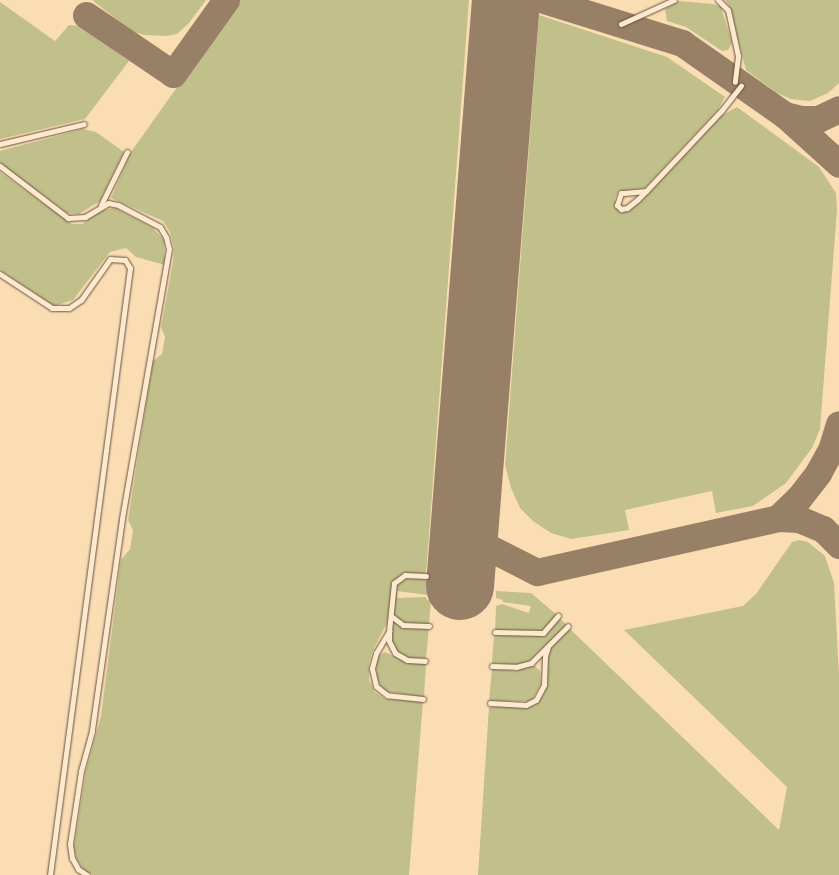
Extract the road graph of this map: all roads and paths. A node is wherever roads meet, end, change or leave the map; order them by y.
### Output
1 (674, 0) edge
2 (718, 0) edge
3 (621, 24) dead end
4 (735, 82) dead end
5 (742, 86) dead end
6 (84, 124) dead end
7 (0, 144) edge
8 (127, 152) dead end
9 (0, 166) edge
10 (646, 191) junction
11 (101, 204) junction
12 (0, 274) edge
13 (426, 576) dead end
14 (391, 615) junction
15 (558, 616) dead end
16 (429, 626) dead end
17 (568, 626) dead end
18 (389, 631) junction
19 (495, 632) dead end
20 (548, 647) junction
21 (425, 661) dead end
22 (492, 666) dead end
23 (422, 699) dead end
24 (490, 703) dead end
25 (50, 875) edge
26 (87, 875) edge

1 - 3 lane
2 - 4 lane
5 - 10 lane
6 - 7 lane
8 - 11 lane
9 - 11 lane
10 - 10 lane
11 - 26 lane
12 - 25 lane
13 - 14 lane
14 - 16 lane
14 - 18 lane
15 - 19 lane
17 - 20 lane
18 - 21 lane
18 - 23 lane
20 - 22 lane
20 - 24 lane

